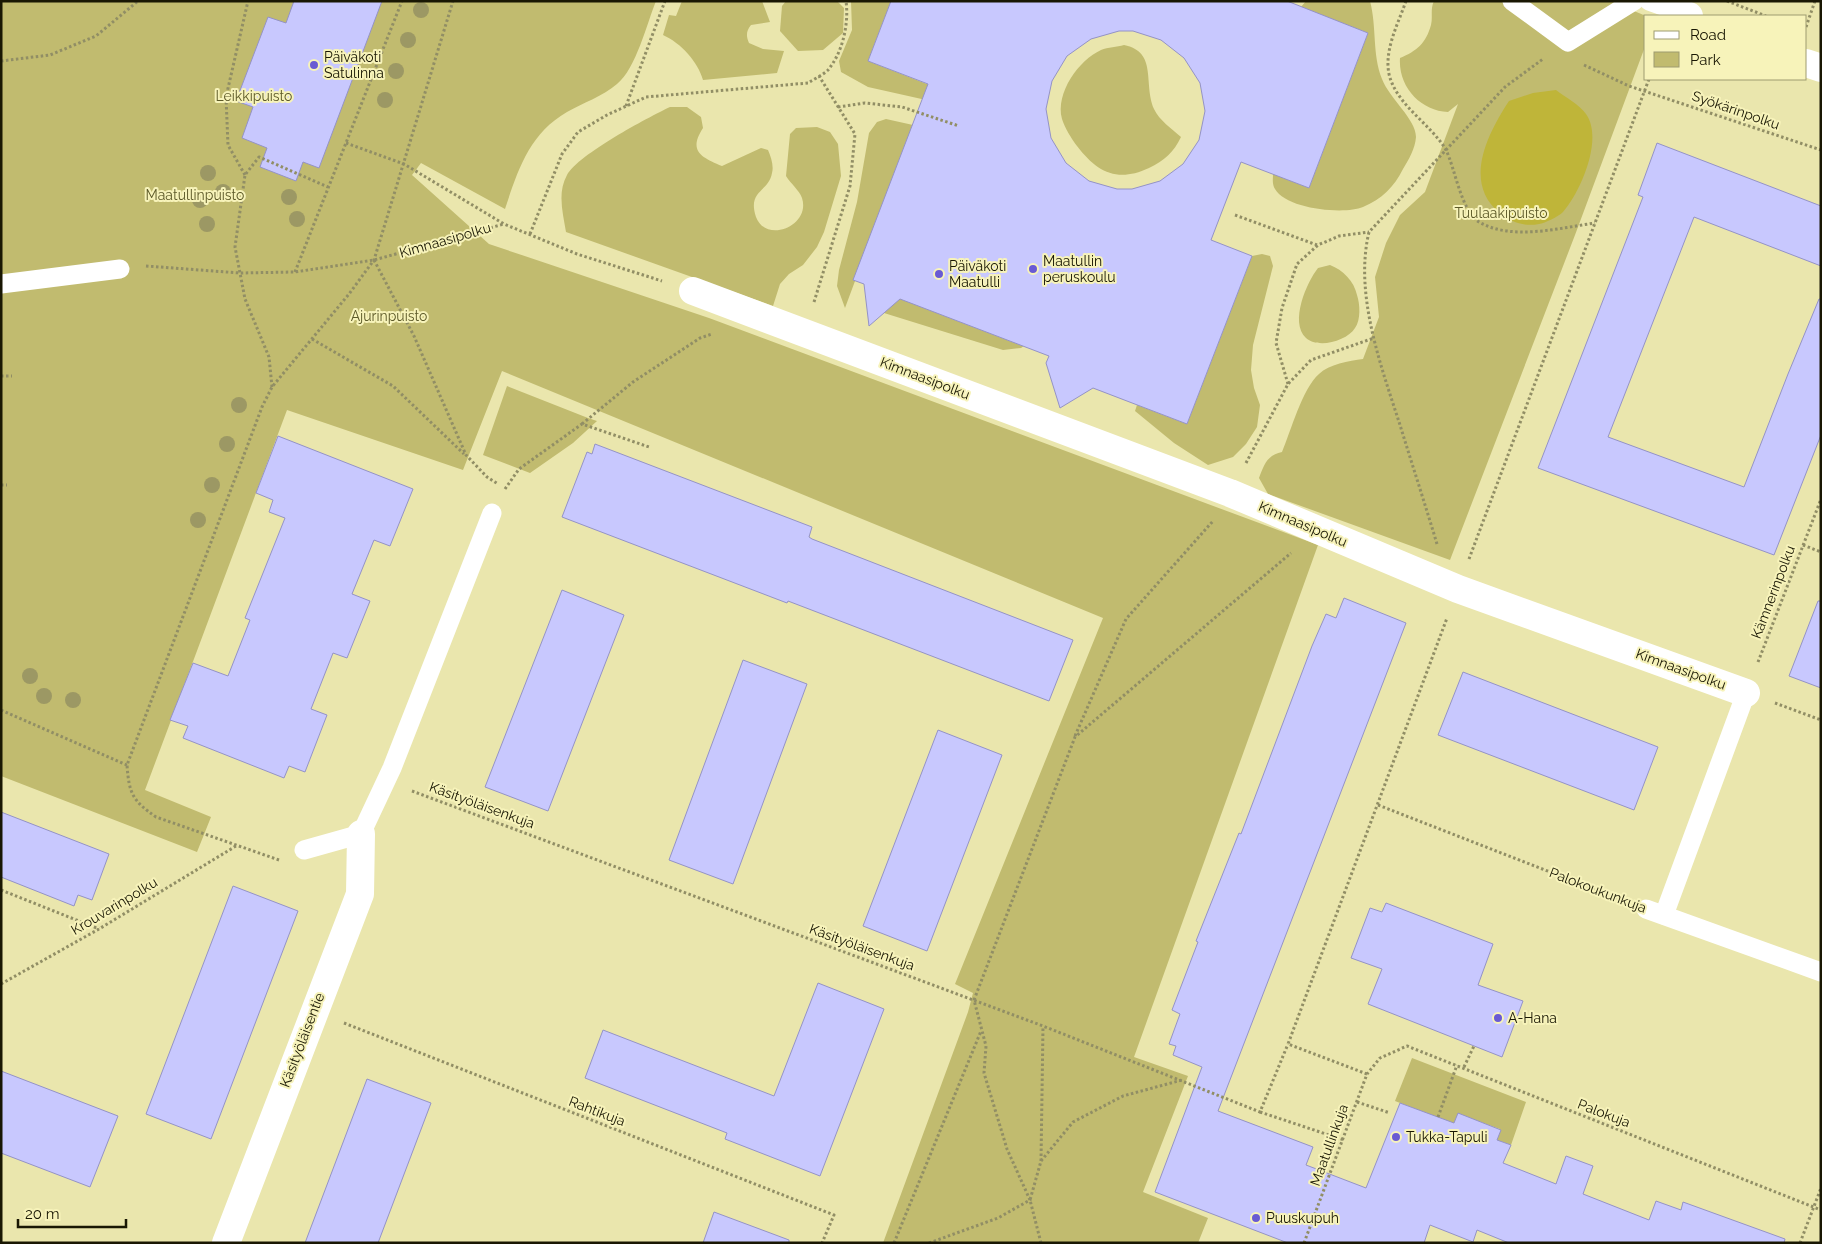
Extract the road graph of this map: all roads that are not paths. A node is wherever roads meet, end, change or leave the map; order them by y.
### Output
1 (1512, 1) edge
2 (1634, 1) edge
3 (1807, 63) edge
4 (1821, 68) edge
5 (120, 269) road end
6 (1, 284) edge
7 (693, 291) road end
8 (492, 513) road end
9 (1746, 693) joint
10 (361, 834) junction
11 (304, 850) road end
12 (1646, 909) road end
13 (1664, 915) junction
14 (1821, 972) edge
15 (226, 1243) edge

1 - 2 lane
3 - 4 street
5 - 6 lane
7 - 9 street, Kimnaasipolku
8 - 10 lane
9 - 13 lane
10 - 11 lane
10 - 15 street, Käsityöläisentie
12 - 13 lane, Palokoukunkuja
13 - 14 lane, Palokoukunkuja

